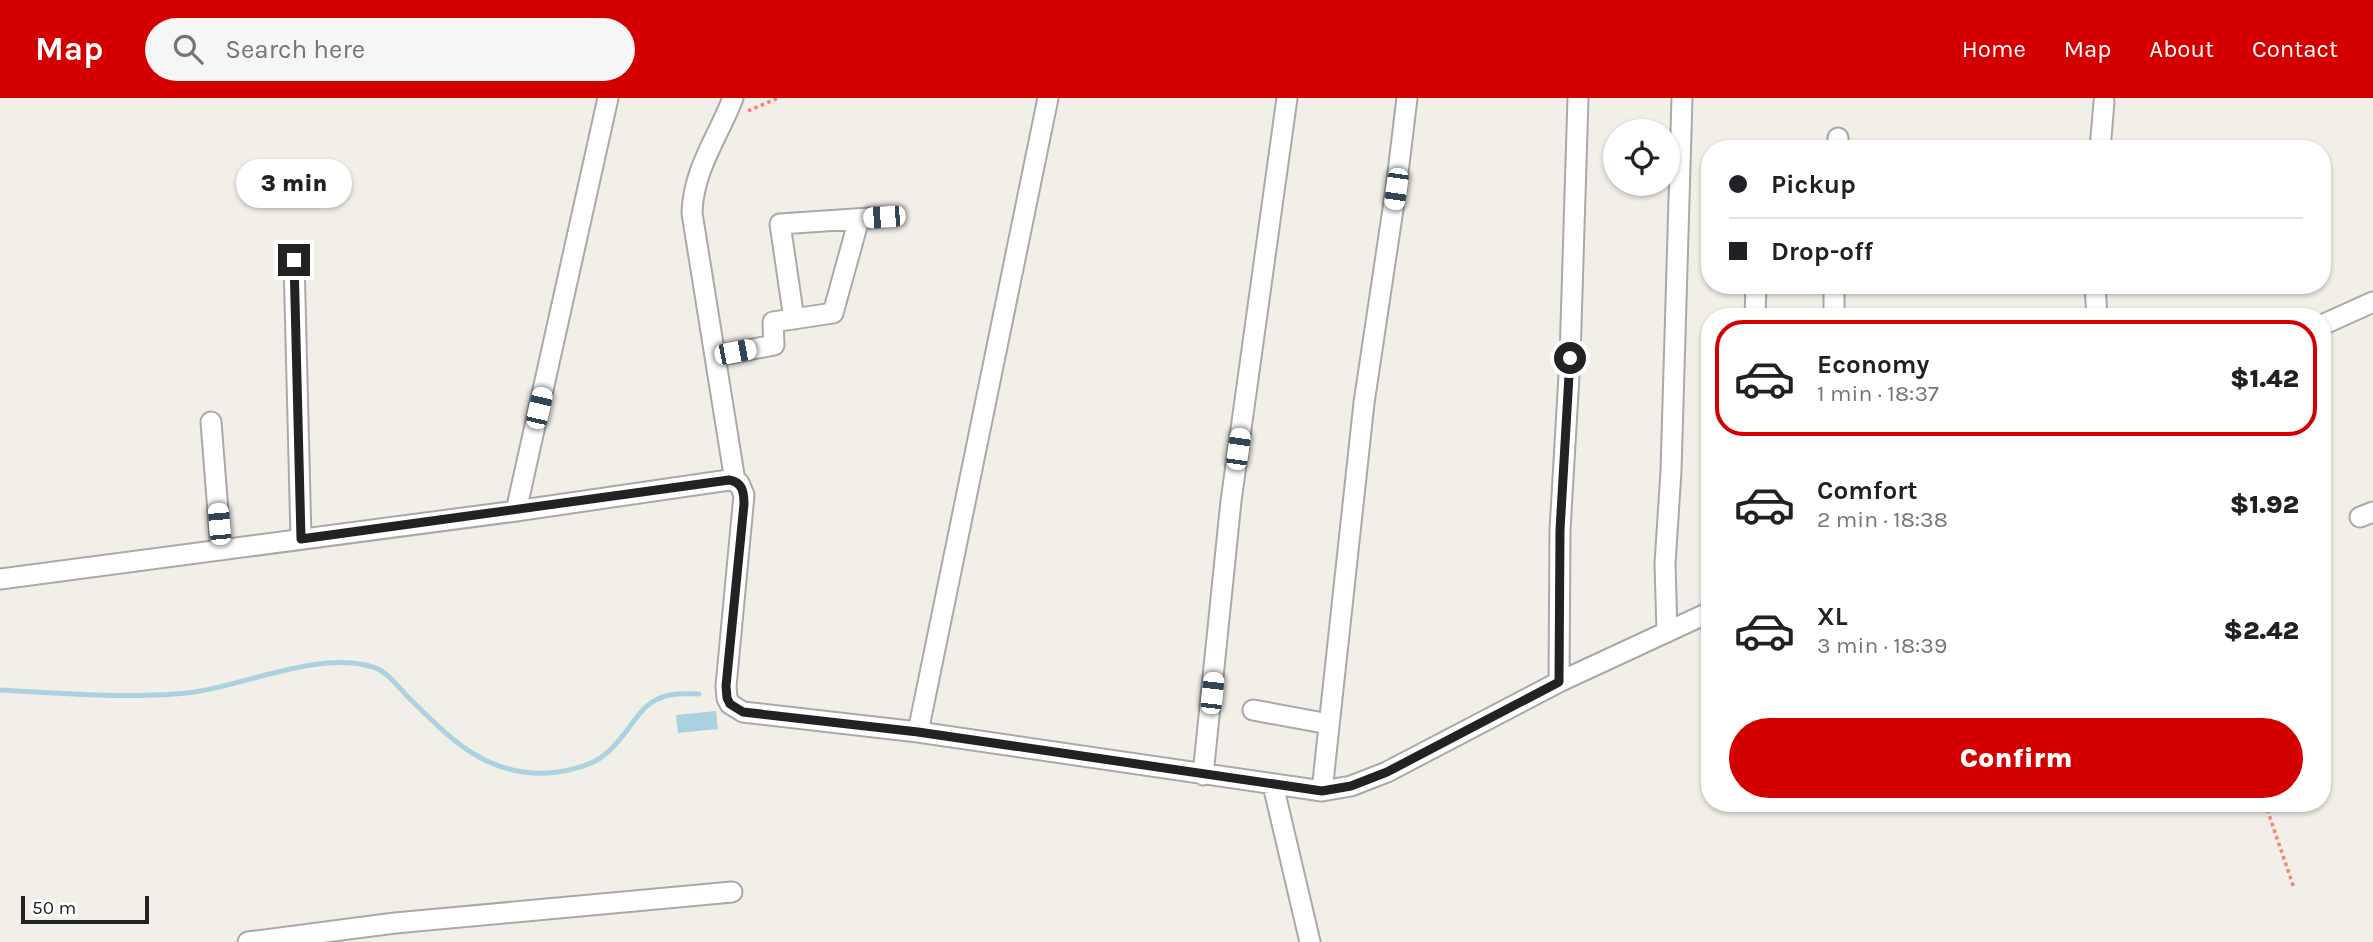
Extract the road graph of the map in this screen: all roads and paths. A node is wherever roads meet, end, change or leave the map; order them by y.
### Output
1 (608, 98) edge
2 (733, 98) edge
3 (778, 98) edge
4 (1048, 98) edge
5 (1287, 98) edge
6 (1407, 98) edge
7 (1578, 98) edge
8 (1682, 98) edge
9 (2104, 102) dead end
10 (724, 121) junction
11 (2102, 140) edge
12 (884, 217) dead end
13 (859, 219) junction
14 (294, 260) dead end
15 (2373, 302) edge
16 (794, 319) junction
17 (2331, 321) edge
18 (716, 356) junction
19 (211, 422) dead end
20 (735, 481) junction
21 (516, 511) junction
22 (301, 539) junction
23 (221, 550) junction
24 (0, 579) edge
25 (1701, 616) edge
26 (1667, 632) junction
27 (1559, 682) junction
28 (1253, 710) dead end
29 (1329, 724) junction
30 (918, 732) junction
31 (1203, 775) junction
32 (1273, 785) junction
33 (1322, 791) junction
34 (2267, 812) edge
35 (2294, 888) dead end
36 (732, 892) dead end
37 (248, 942) edge
38 (1310, 942) edge

1 - 21 street
2 - 10 street
3 - 10 path
4 - 30 street
5 - 31 street
6 - 29 street
7 - 27 street
8 - 26 street
9 - 11 street
10 - 18 street
12 - 13 street
13 - 16 street
13 - 16 street
14 - 22 street
15 - 17 street
16 - 18 street
18 - 20 street
19 - 23 street
20 - 21 street
20 - 30 street
21 - 22 street
22 - 23 street
23 - 24 street
25 - 26 street
26 - 27 street
27 - 33 street
28 - 29 street
29 - 33 street
30 - 31 street
31 - 32 street
32 - 33 street
32 - 38 street
34 - 35 path
36 - 37 street

